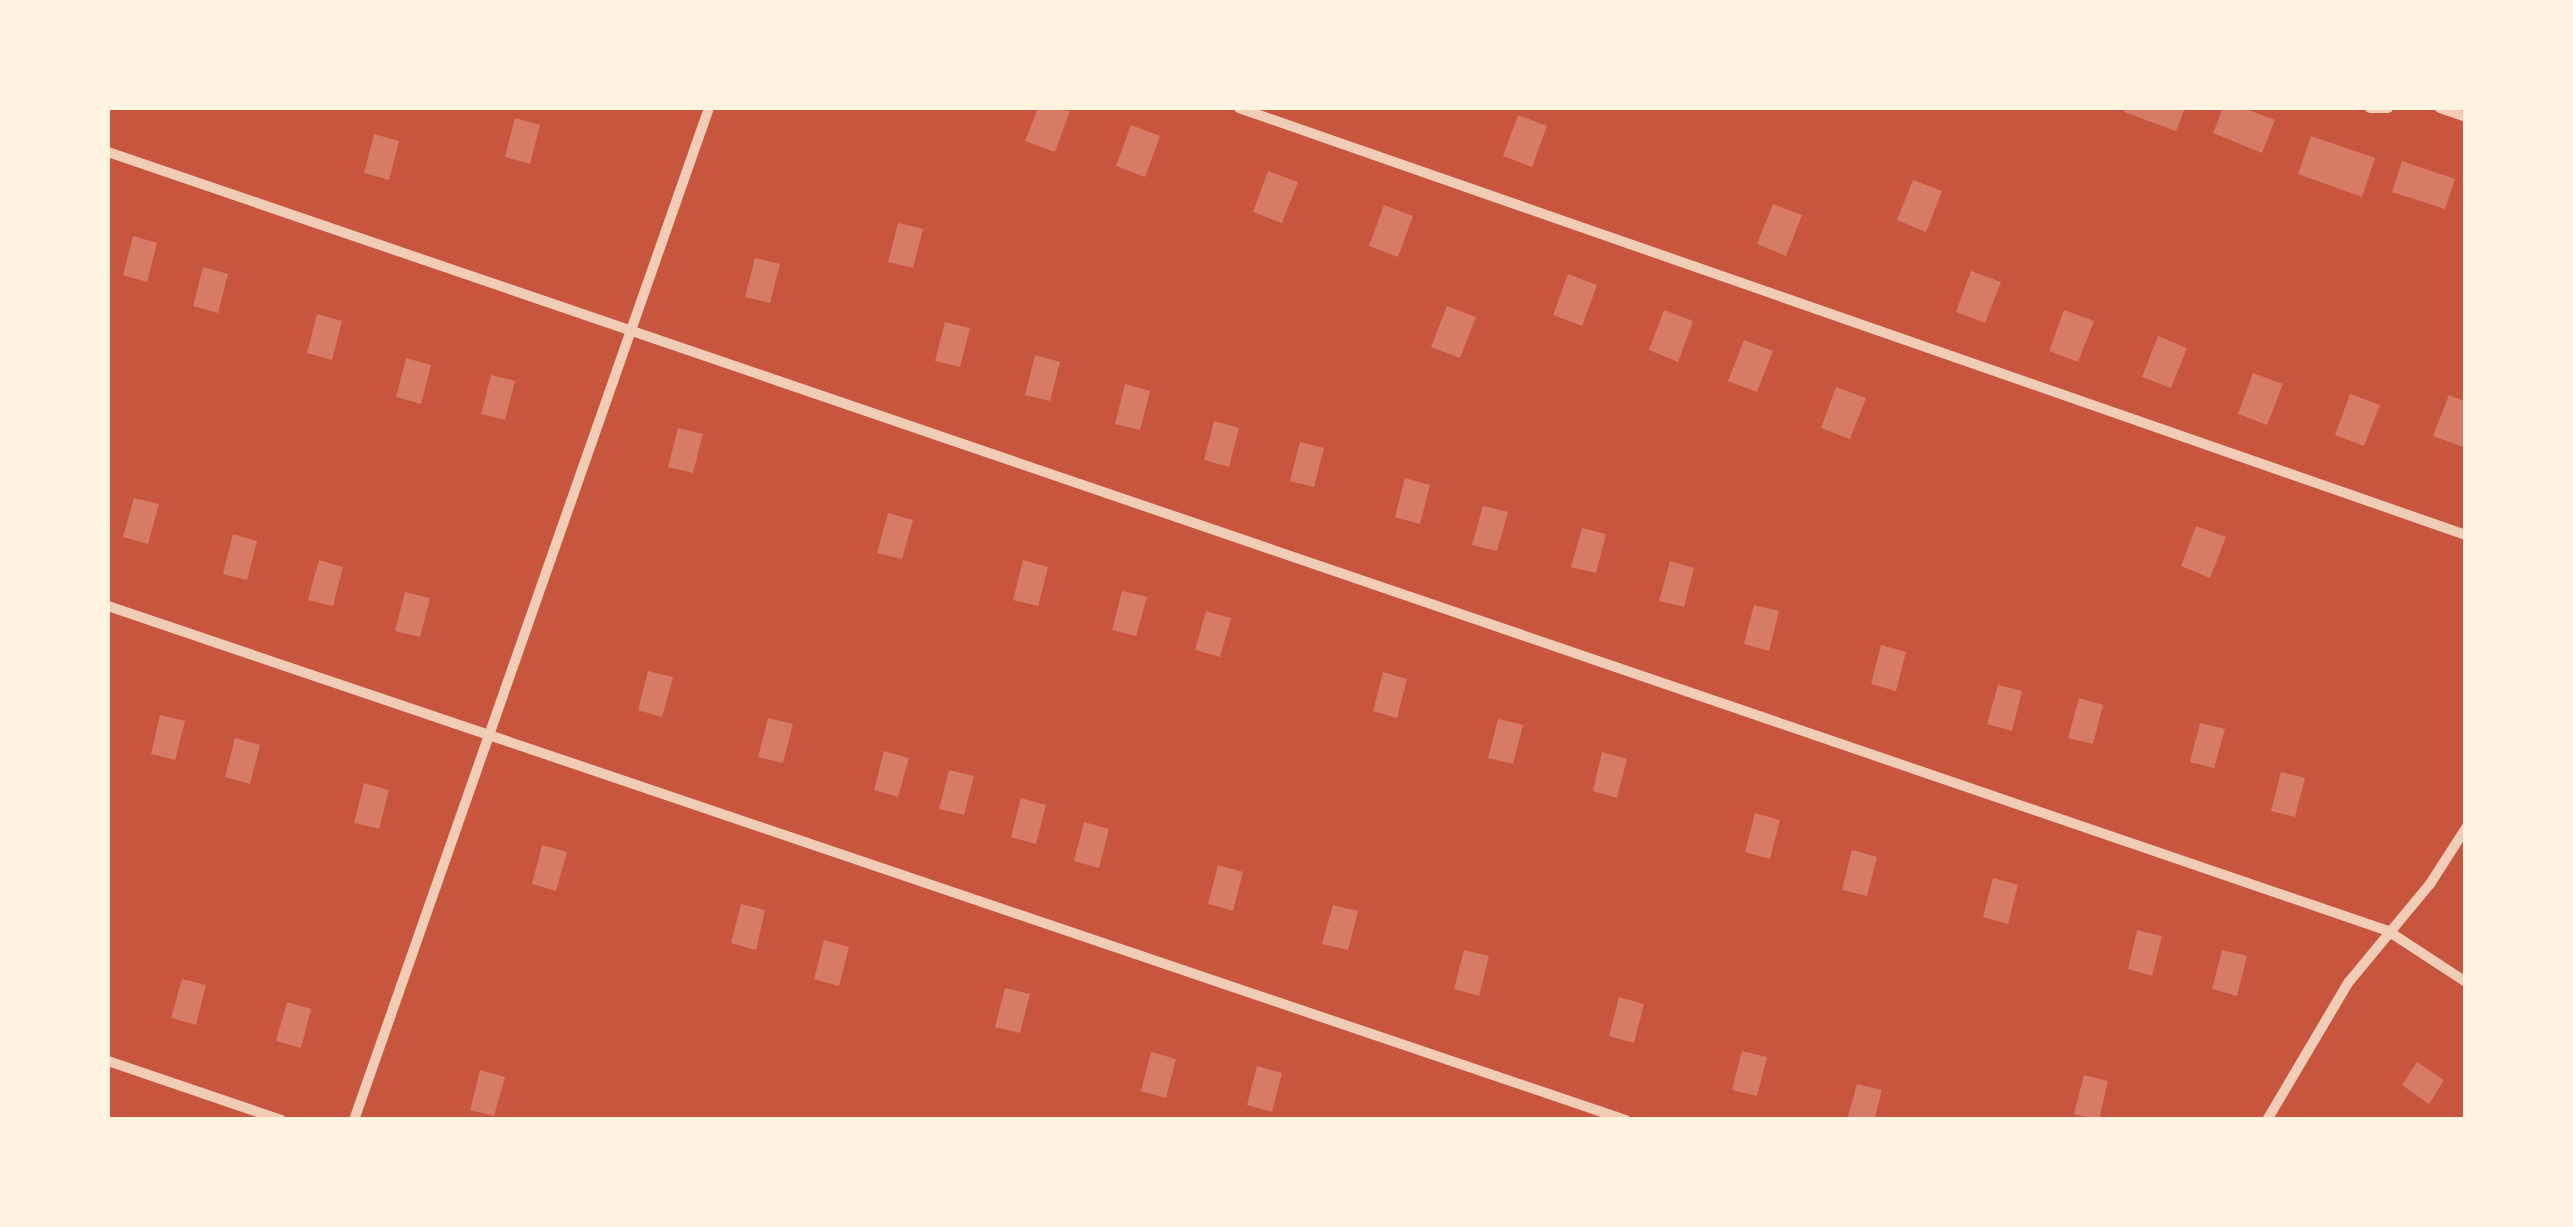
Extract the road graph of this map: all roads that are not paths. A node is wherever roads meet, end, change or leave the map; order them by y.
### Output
1 (709, 108) edge
2 (1240, 108) edge
3 (2370, 108) edge
4 (2388, 108) edge
5 (2440, 108) edge
6 (2466, 116) edge
7 (108, 152) edge
8 (634, 329) junction
9 (2466, 535) edge
10 (108, 606) edge
11 (488, 736) junction
12 (2466, 828) edge
13 (2388, 931) junction
14 (2466, 982) edge
15 (108, 1060) edge
16 (281, 1120) edge
17 (354, 1120) edge
18 (1626, 1120) edge
19 (2267, 1120) edge

1 - 8 street
2 - 9 street
3 - 4 street
5 - 6 street
7 - 8 street
8 - 11 street
8 - 13 street
10 - 11 street
11 - 17 street
11 - 18 street
12 - 13 street
13 - 14 street
13 - 19 street
15 - 16 street

